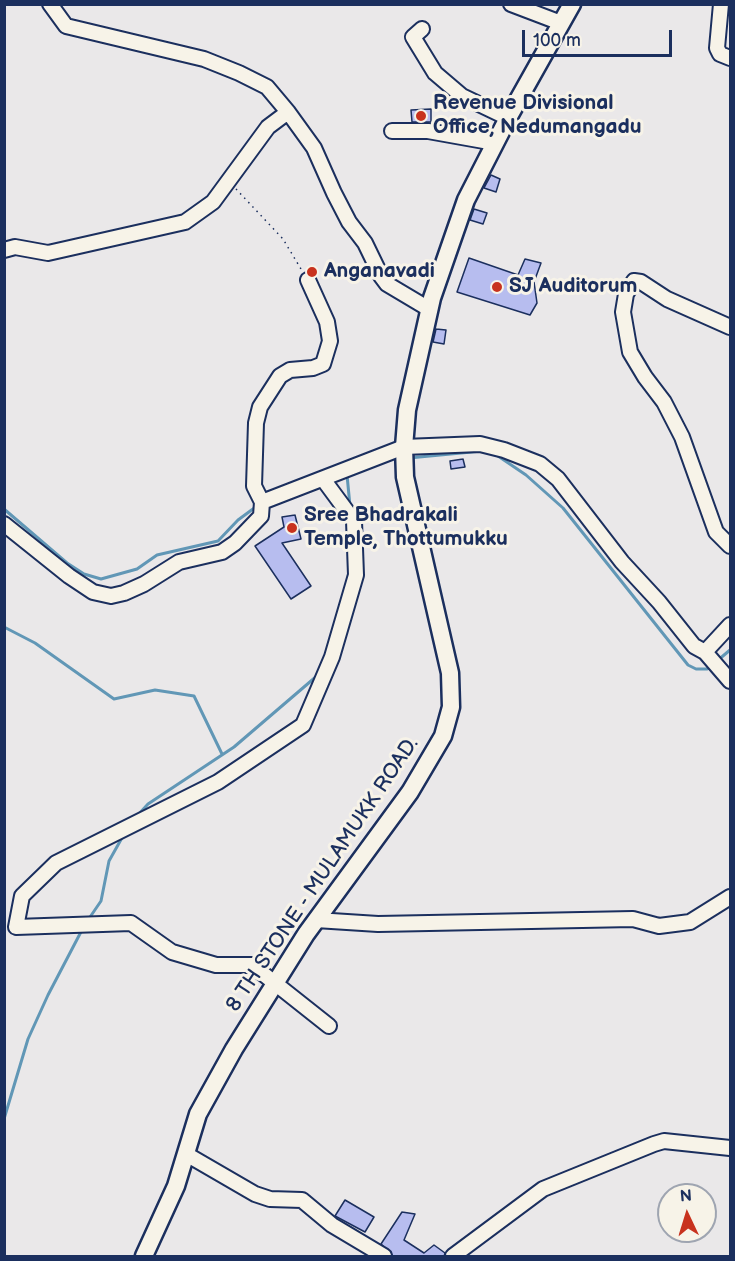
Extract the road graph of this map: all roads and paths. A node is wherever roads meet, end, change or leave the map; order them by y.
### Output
1 (50, 4) edge
2 (511, 4) edge
3 (572, 4) edge
4 (721, 4) edge
5 (561, 23) junction
6 (422, 29) dead end
7 (730, 58) edge
8 (288, 112) junction
9 (508, 118) junction
10 (392, 132) dead end
11 (495, 143) junction
12 (228, 182) junction
13 (4, 250) edge
14 (308, 280) joint
15 (429, 309) junction
16 (730, 327) edge
17 (404, 455) junction
18 (326, 483) junction
19 (261, 509) junction
20 (4, 524) edge
21 (730, 546) edge
22 (730, 626) edge
23 (710, 657) junction
24 (730, 681) edge
25 (730, 897) edge
26 (316, 920) junction
27 (274, 984) junction
28 (330, 1026) dead end
29 (730, 1148) edge
30 (186, 1154) junction
31 (144, 1257) edge
32 (384, 1257) edge
33 (453, 1257) edge

1 - 8 street
2 - 5 street
3 - 5 main road, 8 TH STONE - MULAMUKK ROAD.
4 - 7 street
5 - 9 main road, 8 TH STONE - MULAMUKK ROAD.
6 - 9 street
8 - 12 street
8 - 15 street
9 - 11 main road, 8 TH STONE - MULAMUKK ROAD.
10 - 11 street
11 - 15 main road, 8 TH STONE - MULAMUKK ROAD.
12 - 13 street
12 - 14 path
14 - 19 street
15 - 17 main road, 8 TH STONE - MULAMUKK ROAD.
16 - 21 street
17 - 18 street
17 - 23 street
17 - 26 main road, 8 TH STONE - MULAMUKK ROAD.
18 - 19 street
18 - 27 street
19 - 20 street
22 - 23 street
23 - 24 street
25 - 26 street
26 - 27 main road, 8 TH STONE - MULAMUKK ROAD.
27 - 28 street
27 - 30 main road, 8 TH STONE - MULAMUKK ROAD.
29 - 33 street
30 - 31 main road, 8 TH STONE - MULAMUKK ROAD.
30 - 32 street

